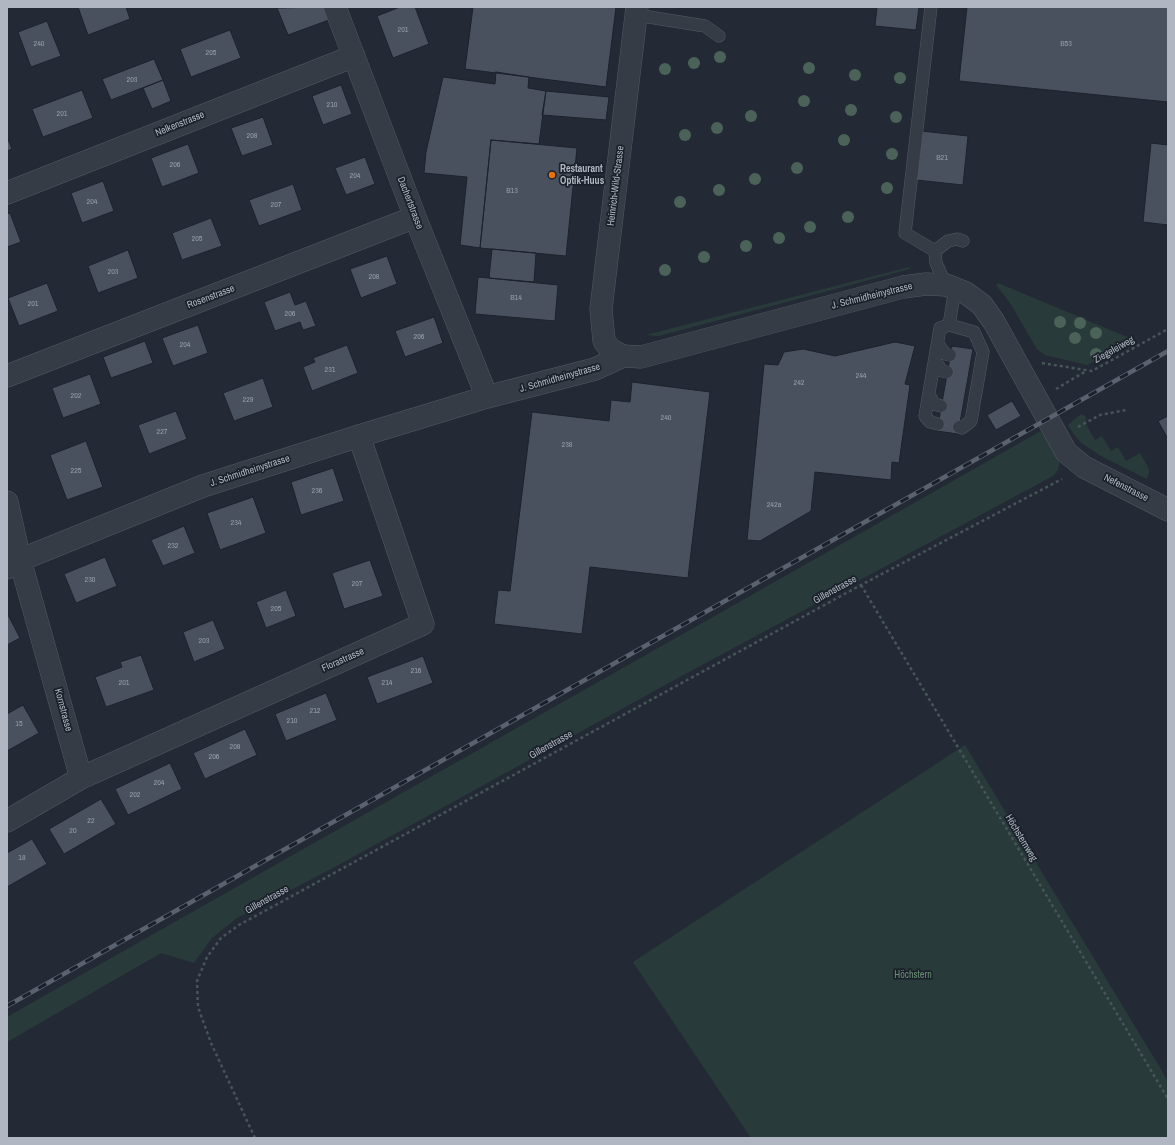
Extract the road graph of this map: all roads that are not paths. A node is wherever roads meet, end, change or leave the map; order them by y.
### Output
1 (335, 7) edge
2 (931, 7) edge
3 (637, 11) edge
4 (719, 36) dead end
5 (354, 56) junction
6 (7, 193) edge
7 (415, 217) junction
8 (963, 241) dead end
9 (935, 251) junction
10 (950, 287) junction
11 (949, 325) junction
12 (938, 344) junction
13 (950, 355) dead end
14 (623, 356) junction
15 (935, 361) junction
16 (980, 370) junction
17 (947, 372) dead end
18 (7, 376) edge
19 (968, 376) dead end
20 (929, 395) junction
21 (487, 397) junction
22 (974, 404) junction
23 (941, 406) dead end
24 (962, 409) dead end
25 (938, 424) dead end
26 (959, 427) dead end
27 (359, 436) junction
28 (1084, 467) joint
29 (7, 502) edge
30 (1168, 510) edge
31 (14, 564) edge
32 (82, 778) junction
33 (7, 820) edge

1 - 5 street, Dachertstrasse
2 - 9 lane
3 - 4 lane
3 - 14 street, Heinrich-Wild-Strasse
5 - 6 street, Nelkenstrasse
5 - 7 street, Dachertstrasse
7 - 18 street, Rosenstrasse
7 - 21 street, Dachertstrasse
8 - 9 lane
9 - 10 lane
10 - 11 lane
10 - 14 street, J. Schmidheinystrasse
10 - 28 street, J. Schmidheinystrasse
11 - 12 lane
11 - 16 lane
12 - 13 lane
12 - 15 lane
14 - 21 street, J. Schmidheinystrasse
15 - 17 lane
15 - 20 lane
16 - 19 lane
16 - 22 lane
20 - 23 lane
20 - 25 lane
21 - 27 street, J. Schmidheinystrasse
22 - 24 lane
22 - 26 lane
27 - 31 street, J. Schmidheinystrasse
27 - 32 street, Florastrasse
28 - 30 street, Nefenstrasse
29 - 31 street, Kornstrasse
31 - 32 street, Kornstrasse
32 - 33 street

